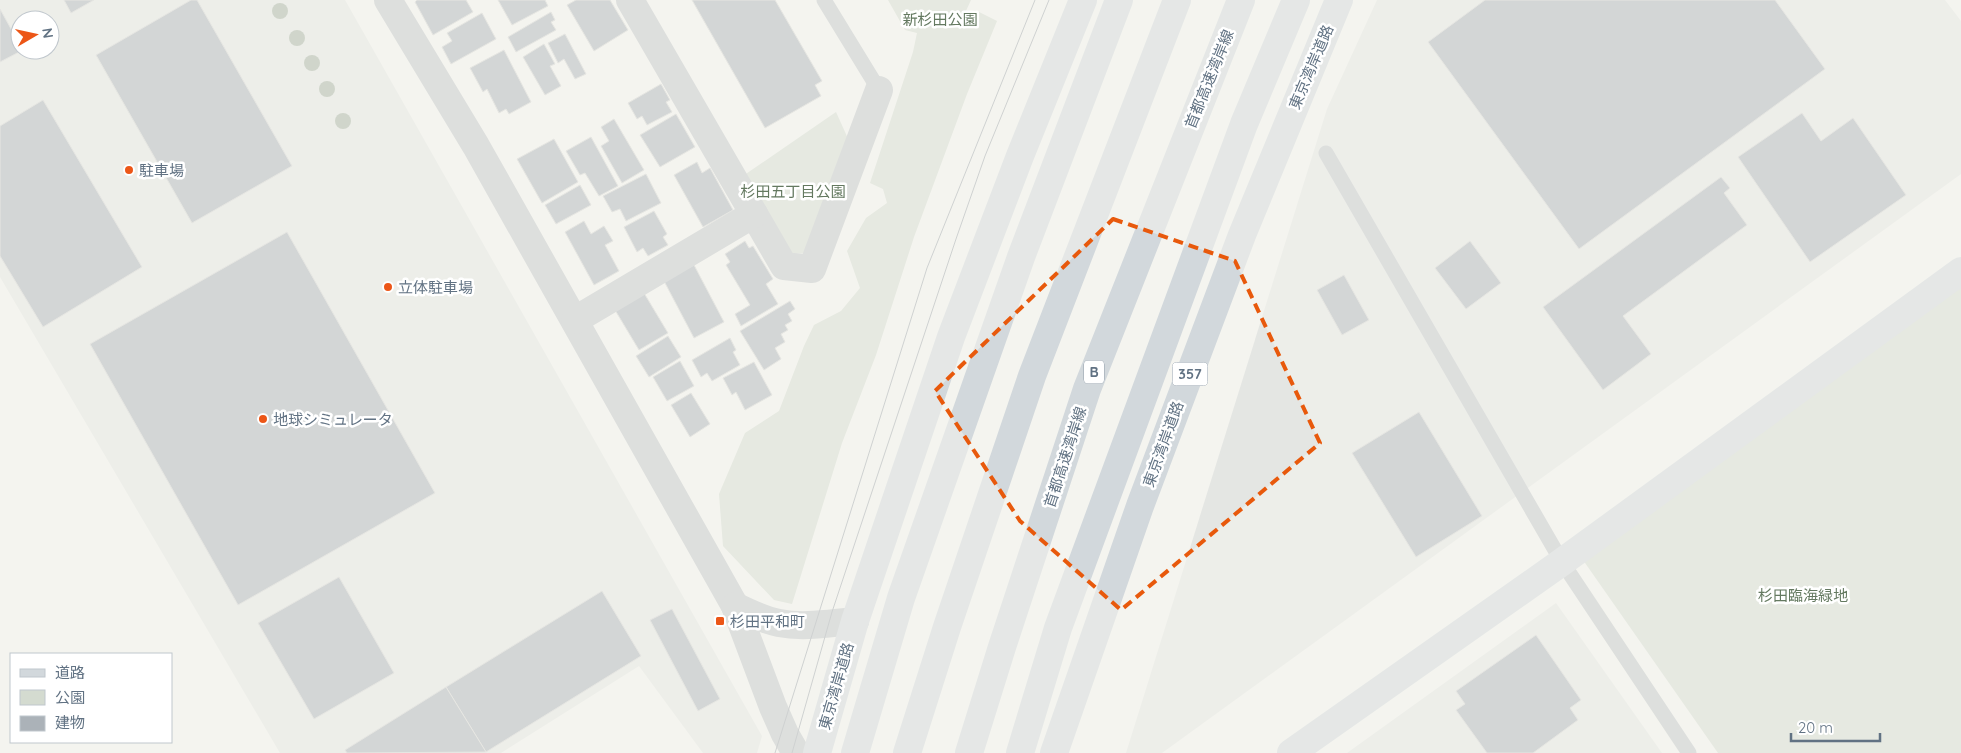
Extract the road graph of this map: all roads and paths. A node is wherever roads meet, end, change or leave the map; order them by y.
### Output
1 (630, 0) edge
2 (824, 0) edge
3 (1082, 0) edge
4 (1119, 0) edge
5 (1177, 0) edge
6 (1242, 0) edge
7 (1296, 0) edge
8 (1339, 0) edge
9 (393, 2) edge
10 (879, 90) joint
11 (1326, 153) dead end
12 (754, 214) junction
13 (1961, 271) edge
14 (575, 320) junction
15 (1562, 562) junction
16 (735, 606) junction
17 (854, 621) junction
18 (1058, 628) junction
19 (796, 753) edge
20 (817, 753) edge
21 (855, 753) edge
22 (907, 753) edge
23 (969, 753) edge
24 (1020, 753) edge
25 (1049, 753) edge
26 (1054, 753) edge
27 (1291, 753) edge
28 (1689, 753) edge

1 - 12 street
2 - 10 lane
3 - 17 main road, 東京湾岸道路
4 - 21 main road
5 - 22 main road
6 - 23 main road, 首都高速湾岸線 / B
7 - 18 main road, 357
8 - 26 main road, 東京湾岸道路 / 357
9 - 14 street
10 - 12 street
11 - 15 lane
12 - 14 street
13 - 15 main road
14 - 16 street
15 - 27 main road
15 - 28 lane
16 - 17 street
16 - 19 street
17 - 20 main road, 東京湾岸道路
18 - 24 main road, 357
18 - 25 main road

